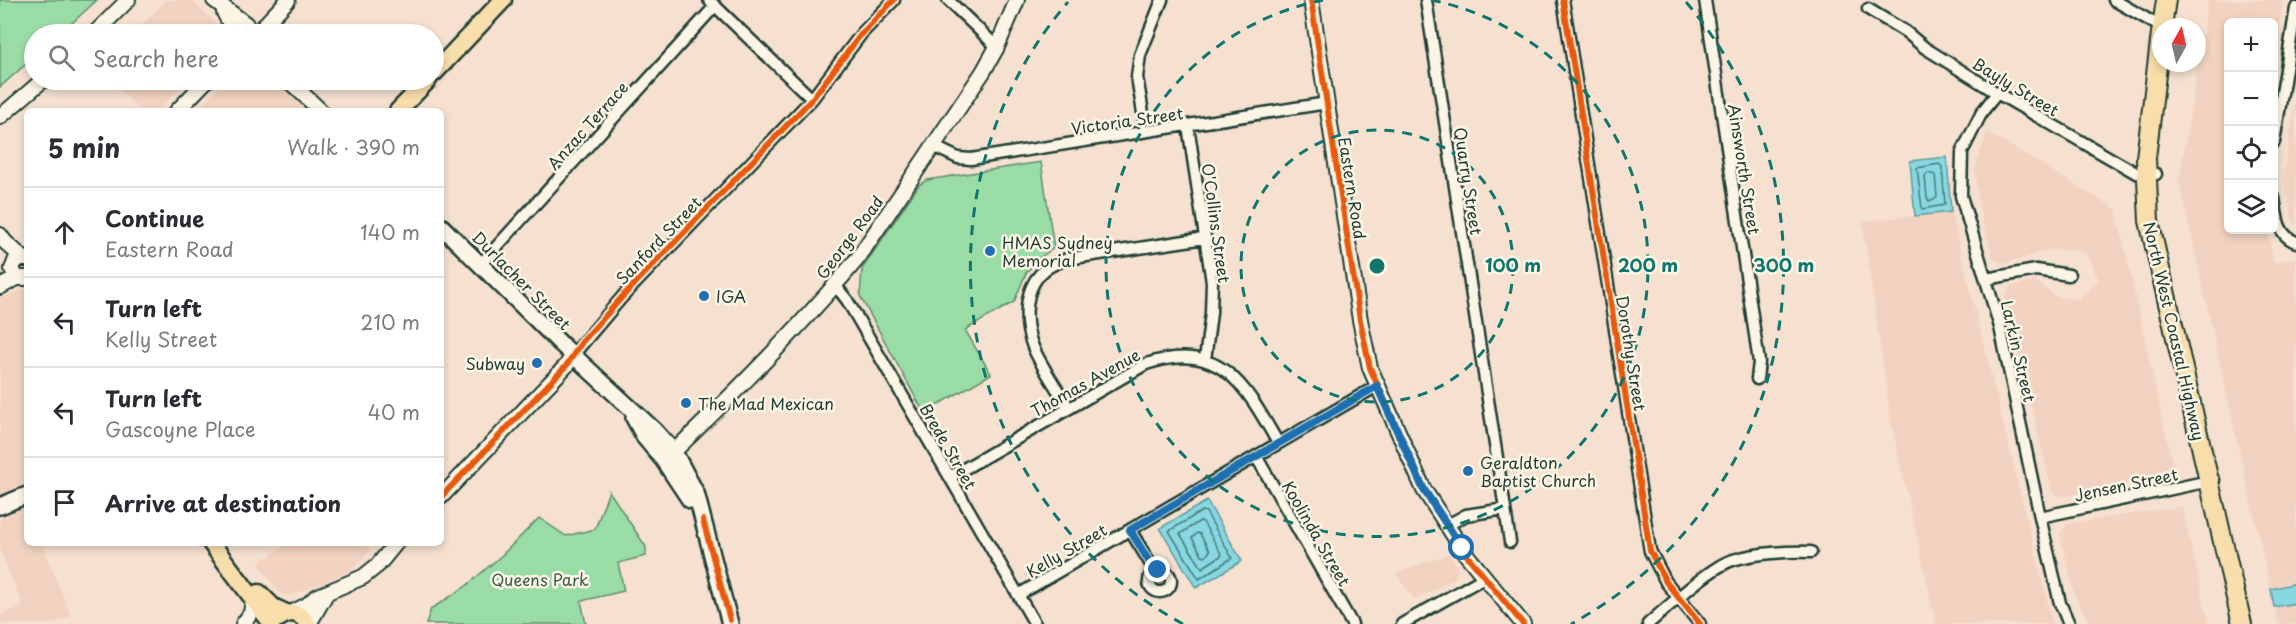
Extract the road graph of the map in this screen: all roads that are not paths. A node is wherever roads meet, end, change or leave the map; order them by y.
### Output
1 (128, 0) edge
2 (278, 0) edge
3 (288, 0) edge
4 (503, 0) edge
5 (894, 0) edge
6 (948, 0) edge
7 (1017, 0) edge
8 (1162, 0) edge
9 (1311, 0) edge
10 (1426, 0) edge
11 (1563, 0) edge
12 (1705, 0) edge
13 (2114, 0) edge
14 (2166, 0) edge
15 (2173, 0) edge
16 (712, 3) edge
17 (218, 4) edge
18 (2296, 8) edge
19 (1868, 9) dead end
20 (2163, 18) edge
21 (2170, 18) edge
22 (2152, 21) edge
23 (104, 24) edge
24 (239, 24) edge
25 (255, 24) edge
26 (256, 24) edge
27 (997, 47) junction
28 (444, 62) edge
29 (2156, 72) edge
30 (2163, 72) edge
31 (31, 90) edge
32 (197, 90) edge
33 (299, 90) edge
34 (418, 90) edge
35 (1997, 93) junction
36 (812, 99) junction
37 (1327, 103) junction
38 (180, 108) edge
39 (318, 108) edge
40 (401, 108) edge
41 (0, 117) edge
42 (1188, 126) junction
43 (2277, 126) edge
44 (1146, 132) junction
45 (933, 146) junction
46 (2151, 174) junction
47 (2278, 216) edge
48 (444, 229) edge
49 (3, 238) edge
50 (1205, 238) junction
51 (2296, 242) edge
52 (24, 257) edge
53 (24, 258) edge
54 (481, 264) junction
55 (2069, 275) dead end
56 (20, 276) edge
57 (0, 279) edge
58 (1986, 279) junction
59 (835, 285) junction
60 (0, 287) edge
61 (573, 354) junction
62 (1204, 360) junction
63 (1757, 379) dead end
64 (1377, 386) junction
65 (1068, 407) junction
66 (1278, 443) junction
67 (669, 456) junction
68 (1256, 456) junction
69 (950, 477) junction
70 (2213, 481) junction
71 (444, 494) edge
72 (24, 496) edge
73 (0, 506) edge
74 (1505, 509) junction
75 (2040, 517) junction
76 (1446, 526) junction
77 (1130, 530) junction
78 (1510, 542) dead end
79 (213, 546) edge
80 (226, 546) edge
81 (394, 546) edge
82 (1811, 552) dead end
83 (1155, 571) dead end
84 (1485, 577) junction
85 (326, 594) junction
86 (1018, 595) junction
87 (1679, 599) junction
88 (253, 600) junction
89 (281, 619) edge
90 (243, 624) edge
91 (308, 624) edge
92 (730, 624) edge
93 (1035, 624) edge
94 (1352, 624) edge
95 (1402, 624) edge
96 (1523, 624) edge
97 (1648, 624) edge
98 (1700, 624) edge
99 (2068, 624) edge
100 (2242, 624) edge
101 (2250, 624) edge

1 - 23 street
2 - 25 street
3 - 26 street
4 - 28 main road
5 - 36 street, Sanford Street
6 - 27 street
7 - 27 street, George Road
8 - 44 street
9 - 37 street, Eastern Road
10 - 74 street, Quarry Street
11 - 87 street, Dorothy Street
12 - 63 street, Ainsworth Street
13 - 22 street
14 - 20 highway
15 - 21 highway
16 - 36 street
16 - 54 street, Anzac Terrace
17 - 24 street
18 - 43 street
19 - 35 street, Bayly Street
27 - 45 street, George Road
29 - 46 highway, North West Coastal Highway
30 - 46 highway, North West Coastal Highway
31 - 41 street
32 - 38 street
33 - 39 street
34 - 40 main road
35 - 46 street, Bayly Street
35 - 58 street, Larkin Street
36 - 61 street, Sanford Street
37 - 42 street, Victoria Street
37 - 64 street, Eastern Road
42 - 44 street, Victoria Street
42 - 50 street, O'Collins Street
44 - 45 street, Victoria Street
45 - 59 street, George Road
46 - 70 highway, North West Coastal Highway
47 - 51 street
48 - 54 main road, Durlacher Street
49 - 52 street
49 - 56 street
50 - 62 street, O'Collins Street
50 - 65 street
53 - 56 street
54 - 61 main road, Durlacher Street
55 - 58 street
56 - 57 street
56 - 60 street
58 - 75 street, Larkin Street
59 - 67 street, George Road
59 - 69 street, Brede Street
61 - 67 main road, Durlacher Street
61 - 71 street, Sanford Street
62 - 65 street, Thomas Avenue
62 - 66 street, Thomas Avenue
64 - 66 street, Kelly Street
64 - 76 street, Eastern Road
65 - 69 street, Thomas Avenue
66 - 68 street, Kelly Street
67 - 92 main road, Durlacher Street
68 - 77 street, Kelly Street
68 - 94 street, Koolinda Street
69 - 86 street, Brede Street
70 - 75 street, Jensen Street
70 - 100 highway, North West Coastal Highway
70 - 101 highway, North West Coastal Highway
72 - 73 main road
74 - 76 street
74 - 78 street, Quarry Street
75 - 99 street, Larkin Street
76 - 84 street, Eastern Road
77 - 83 street
77 - 86 street, Kelly Street
79 - 88 main road
80 - 89 main road
81 - 85 street
82 - 87 street
84 - 95 street
84 - 96 street, Eastern Road
85 - 89 street
85 - 91 street
86 - 93 street, Brede Street
87 - 97 street
87 - 98 street, Dorothy Street
88 - 89 main road
88 - 90 street
89 - 91 main road

